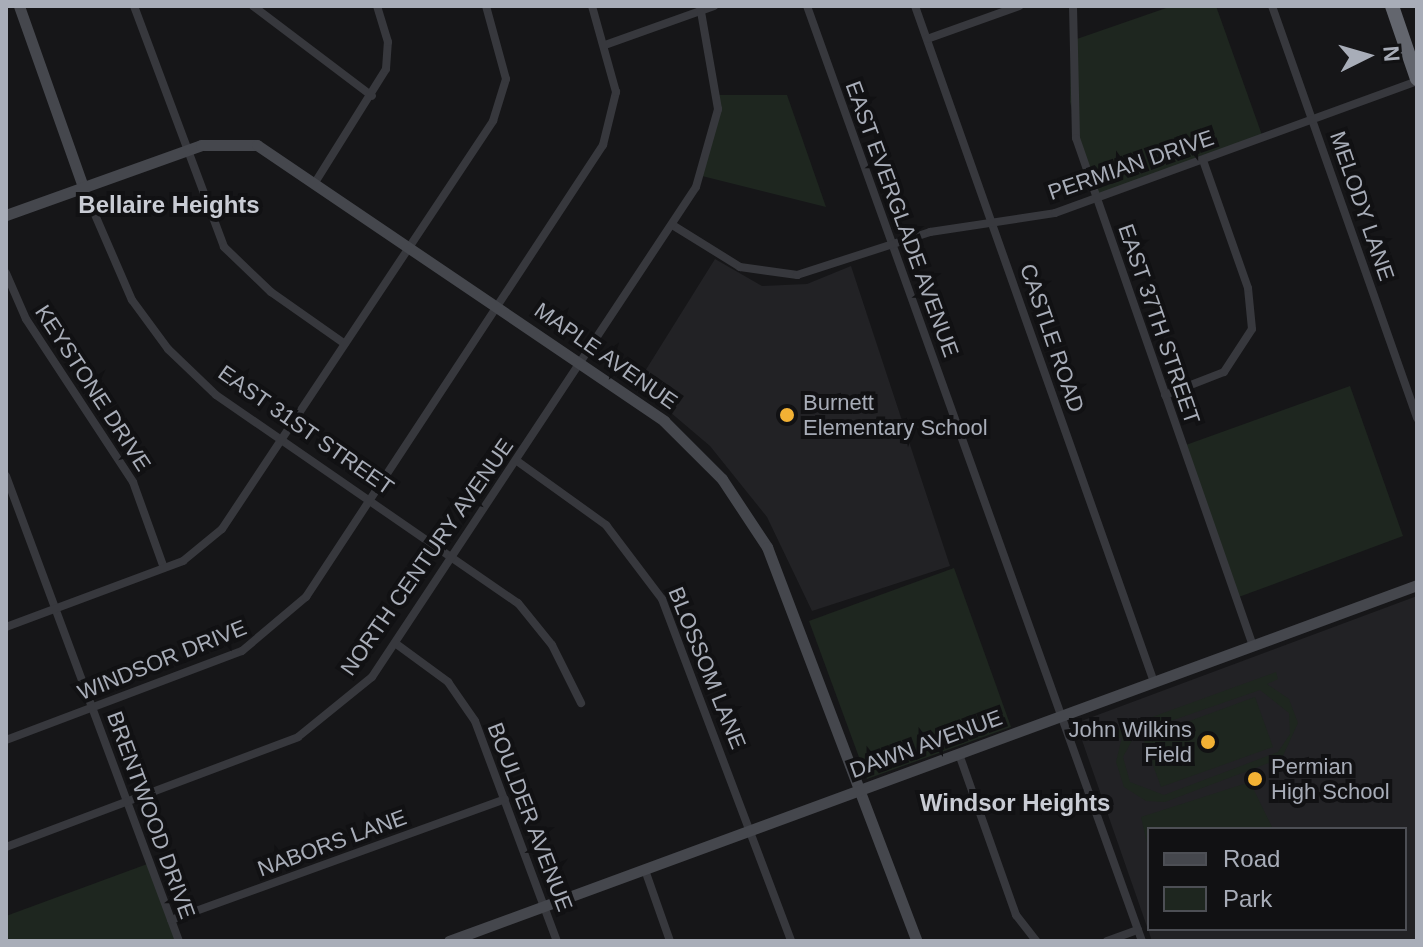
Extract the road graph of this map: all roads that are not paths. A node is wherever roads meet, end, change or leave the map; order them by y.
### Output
1 (19, 6) edge
2 (134, 6) edge
3 (253, 6) edge
4 (377, 6) edge
5 (486, 6) edge
6 (592, 6) edge
7 (714, 6) edge
8 (807, 6) edge
9 (915, 6) edge
10 (1019, 6) edge
11 (1073, 6) edge
12 (1272, 6) edge
13 (1392, 6) edge
14 (700, 8) edge
15 (927, 39) junction
16 (605, 45) junction
17 (1417, 80) edge
18 (372, 96) junction
19 (1312, 121) junction
20 (184, 150) junction
21 (1203, 160) junction
22 (316, 181) junction
23 (83, 187) junction
24 (1095, 199) junction
25 (6, 215) edge
26 (991, 221) junction
27 (674, 226) junction
28 (892, 245) junction
29 (410, 246) junction
30 (6, 273) edge
31 (498, 306) junction
32 (345, 344) junction
33 (583, 362) junction
34 (1165, 395) junction
35 (1417, 418) edge
36 (281, 440) junction
37 (517, 461) junction
38 (6, 476) edge
39 (369, 499) junction
40 (453, 556) junction
41 (164, 568) junction
42 (1417, 585) edge
43 (59, 607) junction
44 (6, 627) edge
45 (395, 643) junction
46 (1253, 646) junction
47 (1154, 682) junction
48 (581, 703) dead end
49 (93, 708) junction
50 (1060, 717) junction
51 (6, 740) edge
52 (959, 754) junction
53 (862, 789) junction
54 (505, 799) junction
55 (128, 803) junction
56 (751, 831) junction
57 (6, 847) edge
58 (645, 870) junction
59 (545, 907) junction
60 (171, 920) junction
61 (1138, 930) junction
62 (179, 941) edge
63 (449, 941) edge
64 (557, 941) edge
65 (670, 941) edge
66 (791, 941) edge
67 (917, 941) edge
68 (1036, 941) edge
69 (1107, 941) edge
70 (1142, 941) edge

1 - 23 street, EAST 31ST STREET
2 - 20 street
3 - 18 street
4 - 18 street
5 - 29 street
6 - 16 street, WINDSOR DRIVE
7 - 14 street
8 - 28 street, EAST EVERGLADE AVENUE
9 - 15 street, CASTLE ROAD
10 - 15 street
11 - 24 street, EAST 37TH STREET
12 - 19 street, MELODY LANE
13 - 17 highway
14 - 16 street
14 - 27 street, NORTH CENTURY AVENUE
15 - 26 street, CASTLE ROAD
16 - 31 street, WINDSOR DRIVE
17 - 19 street, PERMIAN DRIVE
18 - 22 street
19 - 21 street, PERMIAN DRIVE
19 - 35 street, MELODY LANE
20 - 22 street, MAPLE AVENUE
20 - 23 street, MAPLE AVENUE
20 - 32 street
21 - 24 street, PERMIAN DRIVE
21 - 34 street
22 - 29 street, MAPLE AVENUE
23 - 25 street, MAPLE AVENUE
23 - 36 street, EAST 31ST STREET
24 - 26 street, PERMIAN DRIVE
24 - 34 street, EAST 37TH STREET
26 - 28 street, PERMIAN DRIVE
26 - 47 street, CASTLE ROAD
27 - 28 street, PERMIAN DRIVE
27 - 33 street, NORTH CENTURY AVENUE
28 - 50 street, EAST EVERGLADE AVENUE
29 - 31 street, MAPLE AVENUE
29 - 32 street
30 - 41 street, KEYSTONE DRIVE
31 - 33 street, MAPLE AVENUE
31 - 39 street, WINDSOR DRIVE
32 - 36 street
33 - 37 street, NORTH CENTURY AVENUE
33 - 53 street, MAPLE AVENUE
34 - 46 street, EAST 37TH STREET
36 - 39 street, EAST 31ST STREET
36 - 41 street
37 - 40 street, NORTH CENTURY AVENUE
37 - 56 street, BLOSSOM LANE
38 - 43 street, BRENTWOOD DRIVE
39 - 40 street, EAST 31ST STREET
39 - 49 street, WINDSOR DRIVE
40 - 45 street, NORTH CENTURY AVENUE
40 - 48 street, EAST 31ST STREET
41 - 43 street
42 - 46 street, DAWN AVENUE
43 - 44 street
43 - 49 street, BRENTWOOD DRIVE
45 - 54 street, BOULDER AVENUE
45 - 55 street, NORTH CENTURY AVENUE
46 - 47 street, DAWN AVENUE
47 - 50 street, DAWN AVENUE
49 - 51 street, WINDSOR DRIVE
49 - 55 street, BRENTWOOD DRIVE
50 - 52 street, DAWN AVENUE
50 - 61 street, EAST EVERGLADE AVENUE
52 - 53 street, DAWN AVENUE
52 - 68 street
53 - 56 street, DAWN AVENUE
53 - 67 street, MAPLE AVENUE
54 - 59 street, BOULDER AVENUE
54 - 60 street, NABORS LANE
55 - 57 street, NORTH CENTURY AVENUE
55 - 60 street, BRENTWOOD DRIVE
56 - 58 street, DAWN AVENUE
56 - 66 street, BLOSSOM LANE
58 - 59 street, DAWN AVENUE
58 - 65 street
59 - 63 street, DAWN AVENUE
59 - 64 street, BOULDER AVENUE
60 - 62 street, BRENTWOOD DRIVE
61 - 69 street
61 - 70 street, EAST EVERGLADE AVENUE

